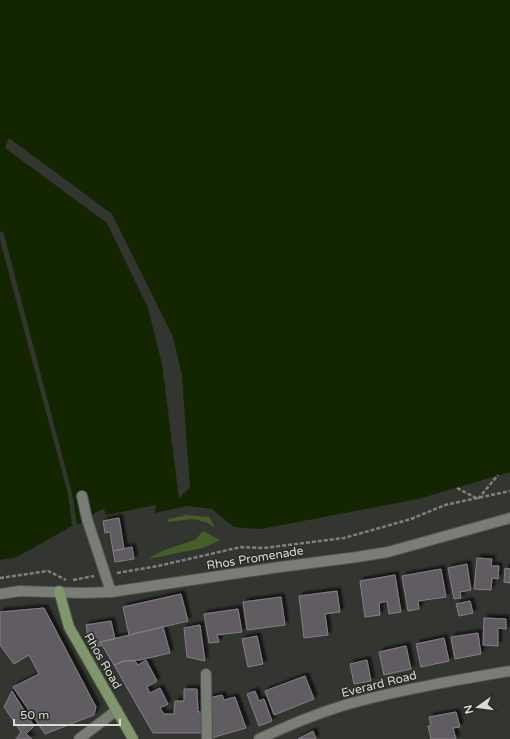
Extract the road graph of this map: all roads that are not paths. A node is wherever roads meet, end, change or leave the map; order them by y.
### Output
1 (82, 496) dead end
2 (510, 518) edge
3 (60, 592) junction
4 (111, 592) junction
5 (0, 594) edge
6 (510, 671) edge
7 (206, 674) dead end
8 (117, 710) junction
9 (79, 739) edge
10 (133, 739) edge
11 (207, 739) edge
12 (259, 739) edge

1 - 4 street
2 - 4 street, Rhos Promenade
3 - 4 street, Rhos Promenade
3 - 5 street, Rhos Promenade
3 - 8 main road, Rhos Road
6 - 12 street, Everard Road
7 - 11 street
8 - 9 street
8 - 10 main road, Rhos Road

